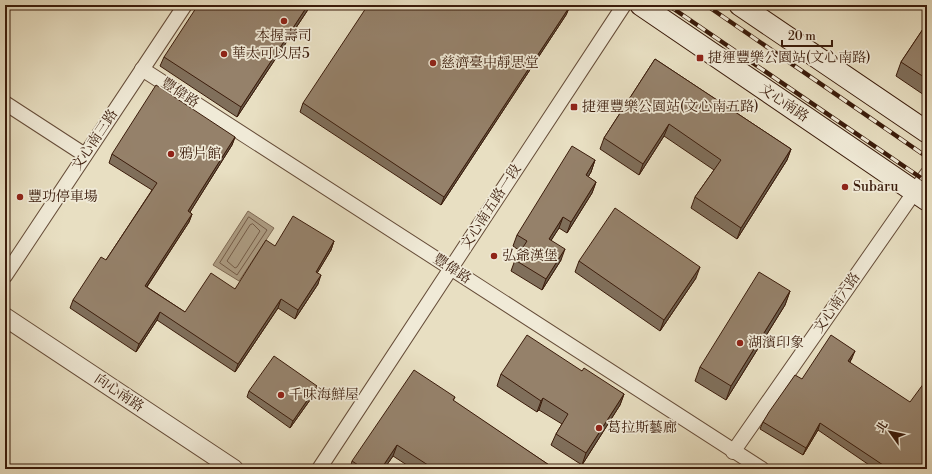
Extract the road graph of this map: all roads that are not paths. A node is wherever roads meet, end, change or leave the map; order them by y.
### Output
1 (185, 5) edge
2 (624, 5) edge
3 (641, 5) edge
4 (740, 5) edge
5 (142, 69) junction
6 (5, 103) edge
7 (927, 132) edge
8 (85, 155) junction
9 (927, 174) edge
10 (921, 196) edge
11 (450, 269) junction
12 (5, 276) edge
13 (5, 317) edge
14 (733, 452) junction
15 (234, 469) edge
16 (319, 469) edge
17 (762, 469) edge

1 - 5 street, 文心南三路
2 - 11 street, 文心南五路一段
3 - 10 main road, 文心南路
4 - 7 main road
5 - 8 street, 文心南三路
5 - 11 street, 豐偉路
6 - 8 street
8 - 12 street, 文心南三路
9 - 10 street, 文心南六路
10 - 14 street, 文心南六路
11 - 14 street, 豐偉路
11 - 16 street, 文心南五路一段
13 - 15 street, 向心南路
14 - 17 street, 豐偉路

